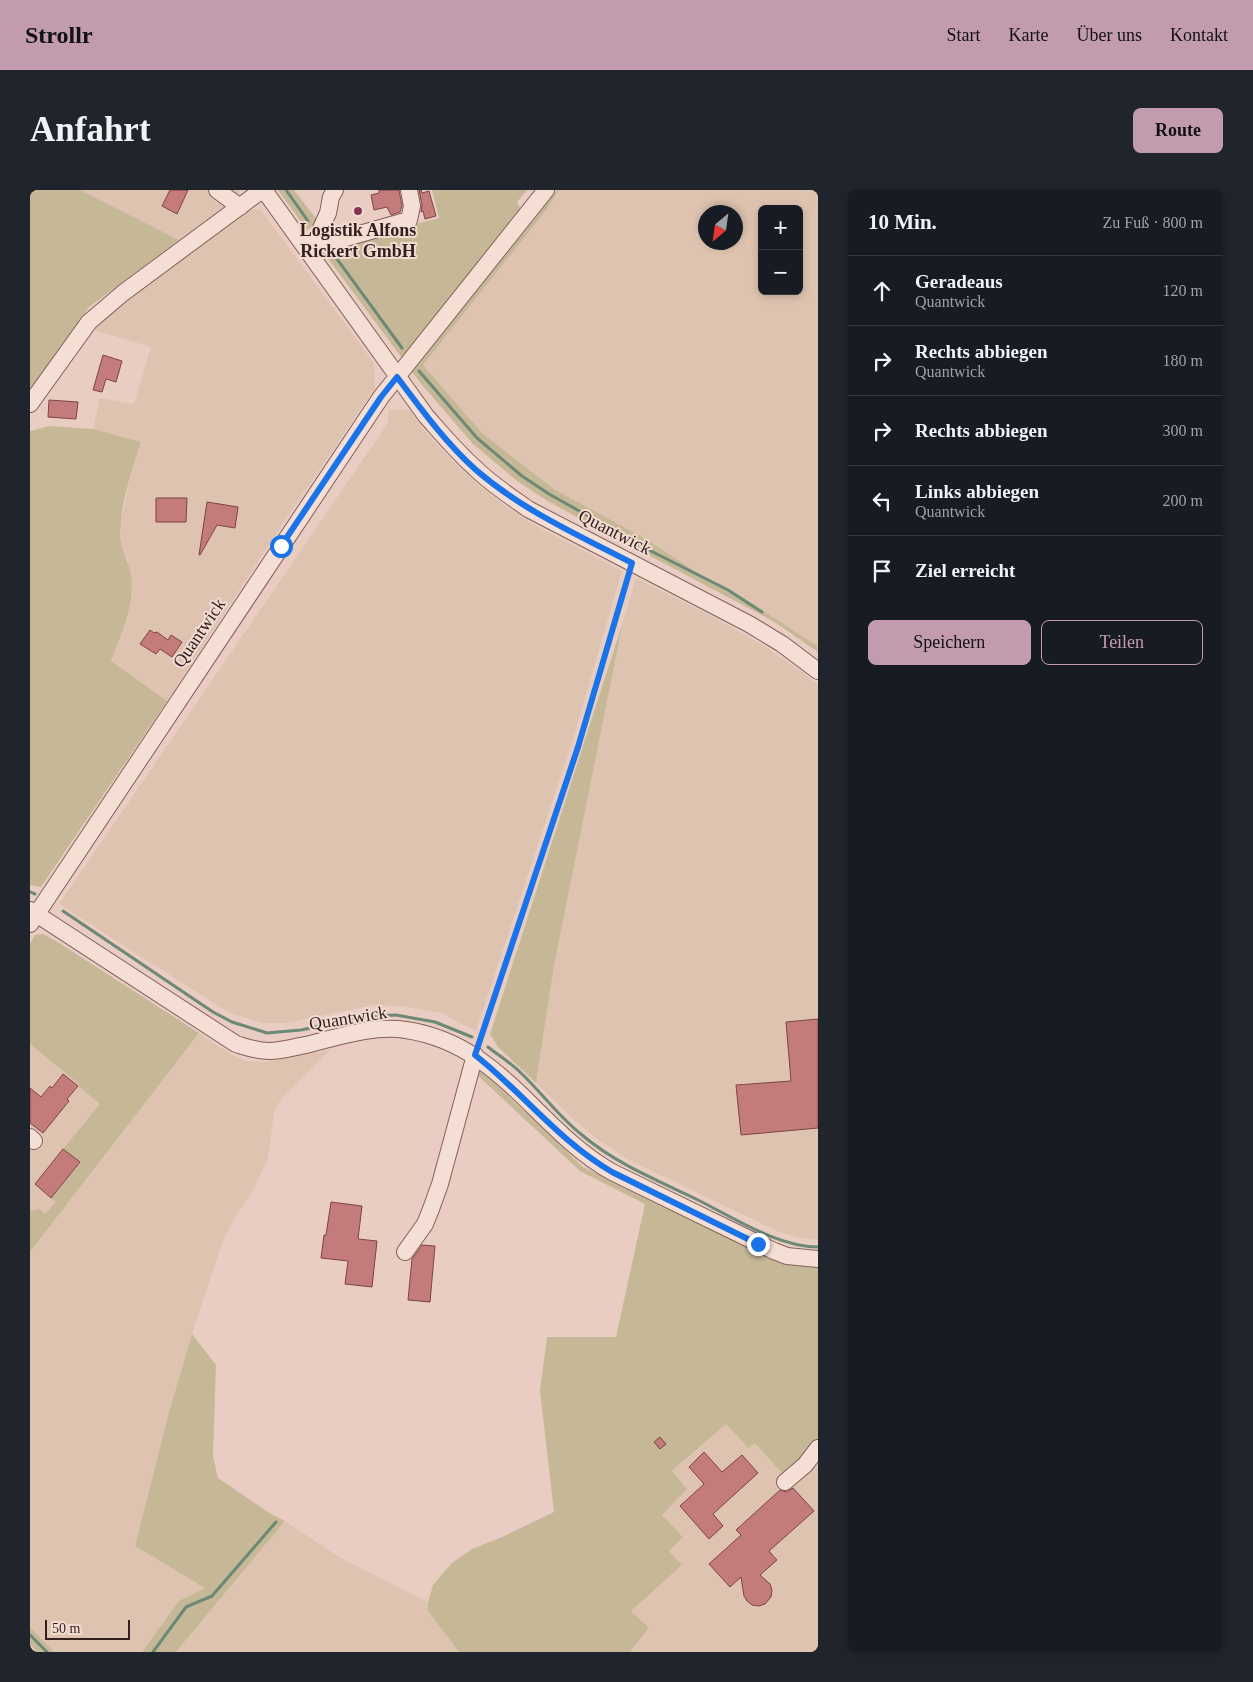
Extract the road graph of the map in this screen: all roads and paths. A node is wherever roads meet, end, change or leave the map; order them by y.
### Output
1 (217, 190) edge
2 (263, 190) edge
3 (335, 190) edge
4 (408, 190) edge
5 (546, 190) edge
6 (240, 206) junction
7 (313, 252) junction
8 (397, 377) junction
9 (30, 404) edge
10 (632, 563) junction
11 (818, 671) edge
12 (32, 916) edge
13 (475, 1055) junction
14 (405, 1252) dead end
15 (818, 1259) edge
16 (818, 1448) edge
17 (785, 1482) dead end

1 - 6 street
2 - 6 street, Quantwick
2 - 7 street, Quantwick
3 - 7 street
4 - 7 street
5 - 8 street, Quantwick
6 - 9 street, Quantwick
7 - 8 street, Quantwick
8 - 10 street, Quantwick
8 - 12 street, Quantwick
10 - 11 street, Quantwick
10 - 13 path
12 - 13 street, Quantwick
13 - 14 street
13 - 15 street, Quantwick
16 - 17 street

